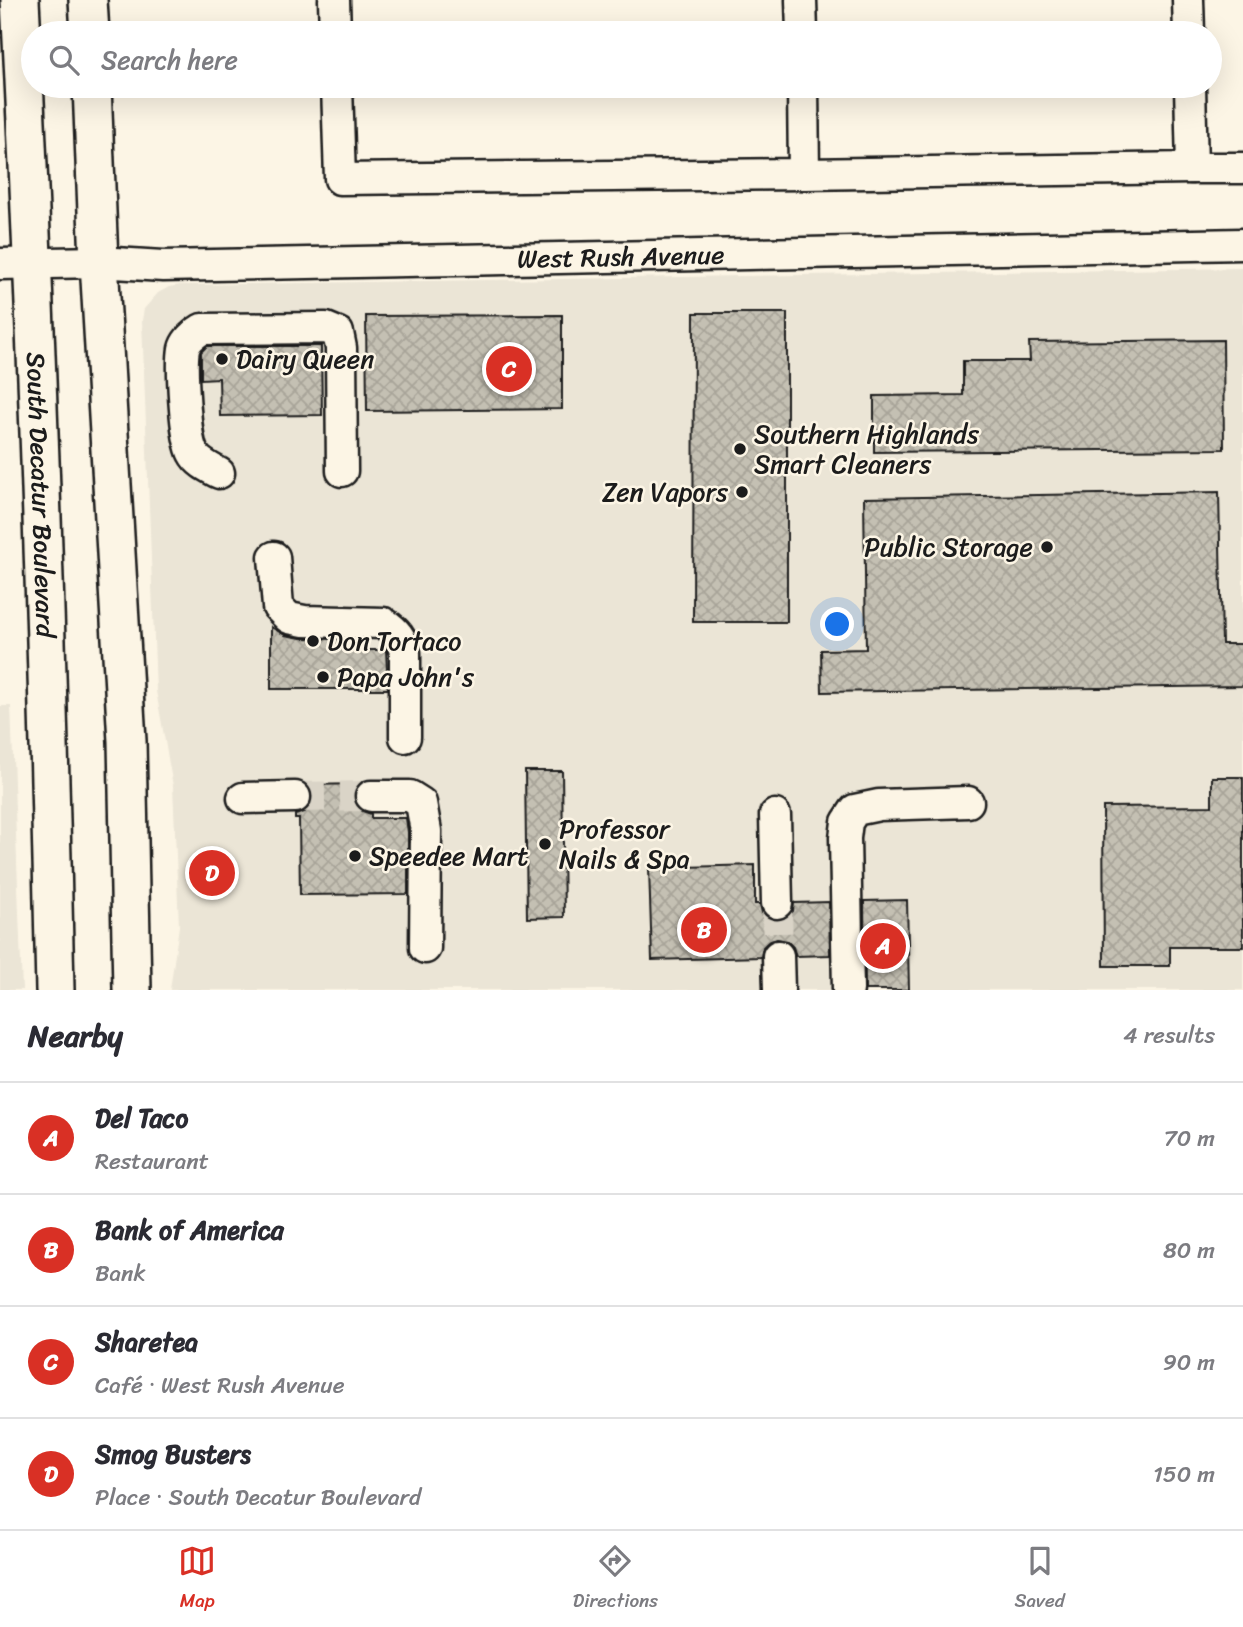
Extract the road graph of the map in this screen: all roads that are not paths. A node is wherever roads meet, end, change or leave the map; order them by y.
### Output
1 (20, 0) edge
2 (88, 0) edge
3 (334, 0) edge
4 (801, 0) edge
5 (1188, 0) edge
6 (89, 21) edge
7 (335, 21) edge
8 (802, 21) edge
9 (1189, 21) edge
10 (92, 98) edge
11 (337, 98) edge
12 (803, 98) edge
13 (1190, 98) edge
14 (1192, 168) junction
15 (1243, 168) edge
16 (804, 174) junction
17 (1243, 244) edge
18 (99, 261) junction
19 (17, 264) edge
20 (342, 471) dead end
21 (219, 473) dead end
22 (274, 556) dead end
23 (405, 737) dead end
24 (371, 796) tunnel mouth
25 (295, 797) tunnel mouth
26 (243, 798) dead end
27 (968, 802) dead end
28 (775, 815) dead end
29 (777, 903) tunnel mouth
30 (425, 948) dead end
31 (778, 956) tunnel mouth
32 (55, 990) edge
33 (132, 990) edge
34 (779, 990) edge
35 (848, 990) edge

1 - 19 main road, South Decatur Boulevard
2 - 6 main road
3 - 7 street
4 - 8 street
5 - 9 street
10 - 18 main road
11 - 16 street
12 - 16 street
13 - 14 street
14 - 15 street
14 - 16 street
17 - 18 street, West Rush Avenue
18 - 19 street, West Rush Avenue
18 - 33 main road
19 - 32 main road, South Decatur Boulevard
20 - 21 street
22 - 23 street
24 - 30 street
25 - 26 street
27 - 35 street
28 - 29 street
31 - 34 street

